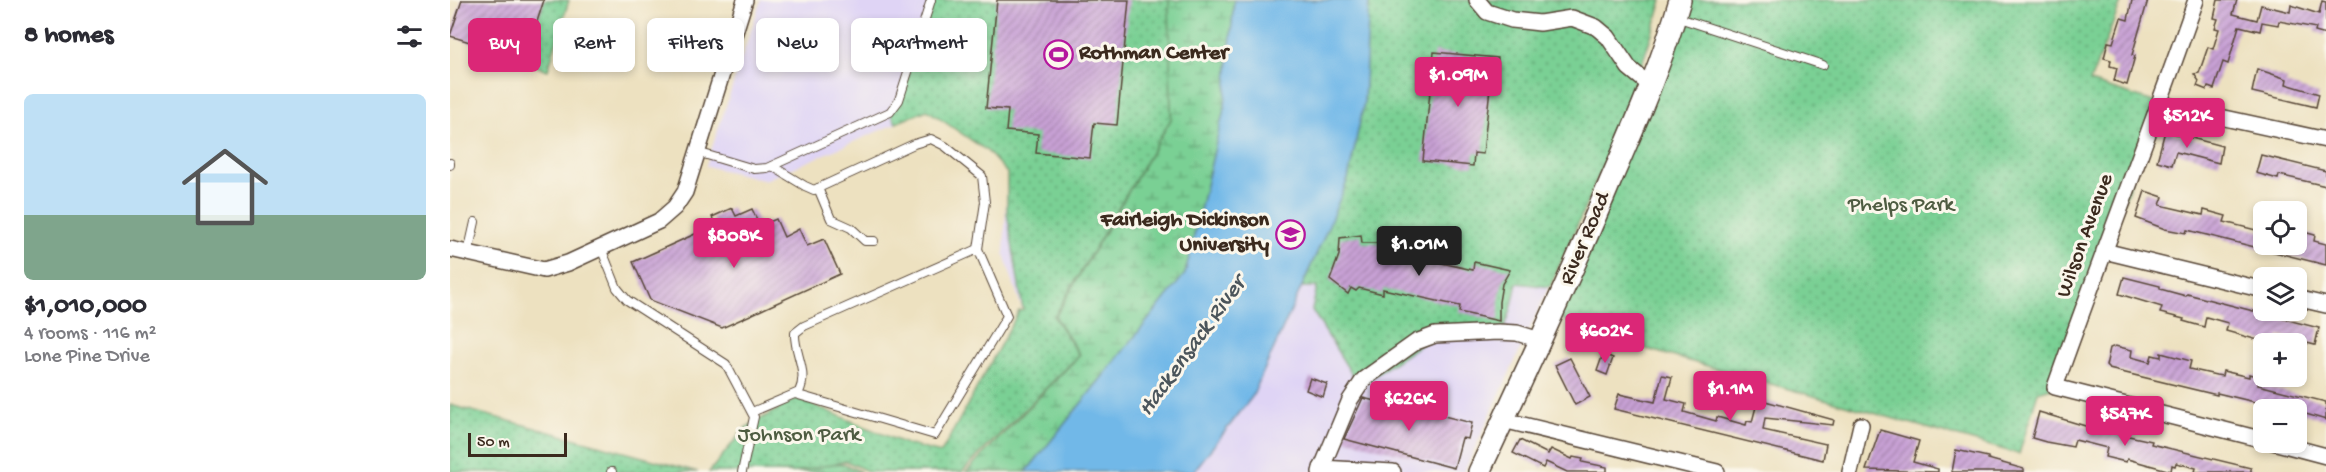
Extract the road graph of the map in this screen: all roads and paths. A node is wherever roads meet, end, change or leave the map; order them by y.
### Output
1 (745, 0) edge
2 (931, 0) edge
3 (1477, 0) edge
4 (2196, 0) edge
5 (1677, 8) edge
6 (1823, 64) dead end
7 (1651, 86) junction
8 (2160, 104) junction
9 (2326, 141) edge
10 (698, 152) junction
11 (772, 166) junction
12 (818, 188) junction
13 (475, 222) dead end
14 (874, 241) dead end
15 (601, 248) junction
16 (450, 249) edge
17 (978, 249) junction
18 (2103, 251) junction
19 (468, 254) junction
20 (2253, 287) edge
21 (2307, 301) edge
22 (2326, 305) edge
23 (1539, 340) junction
24 (795, 394) junction
25 (752, 412) junction
26 (1503, 420) junction
27 (1861, 425) dead end
28 (2253, 437) edge
29 (2307, 451) edge
30 (2326, 456) edge
31 (1321, 470) edge
32 (742, 472) edge
33 (1393, 472) edge
34 (1479, 472) edge
35 (1717, 472) edge
36 (1850, 472) edge

1 - 10 street
2 - 11 lane
3 - 7 street
4 - 8 street, Wilson Avenue
5 - 6 lane
5 - 7 main road, River Road
7 - 23 main road, River Road
8 - 9 street
8 - 18 street, Wilson Avenue
10 - 11 lane
10 - 15 street
11 - 12 lane
12 - 14 lane
12 - 17 lane
13 - 19 lane
15 - 19 street
15 - 25 lane
16 - 19 street
17 - 24 lane
17 - 24 lane
18 - 20 street
18 - 28 street, Wilson Avenue
21 - 22 street
23 - 26 main road, River Road
23 - 31 street
24 - 25 lane
25 - 32 lane
26 - 34 main road, River Road
26 - 35 street
27 - 36 street
29 - 30 street
31 - 33 street

